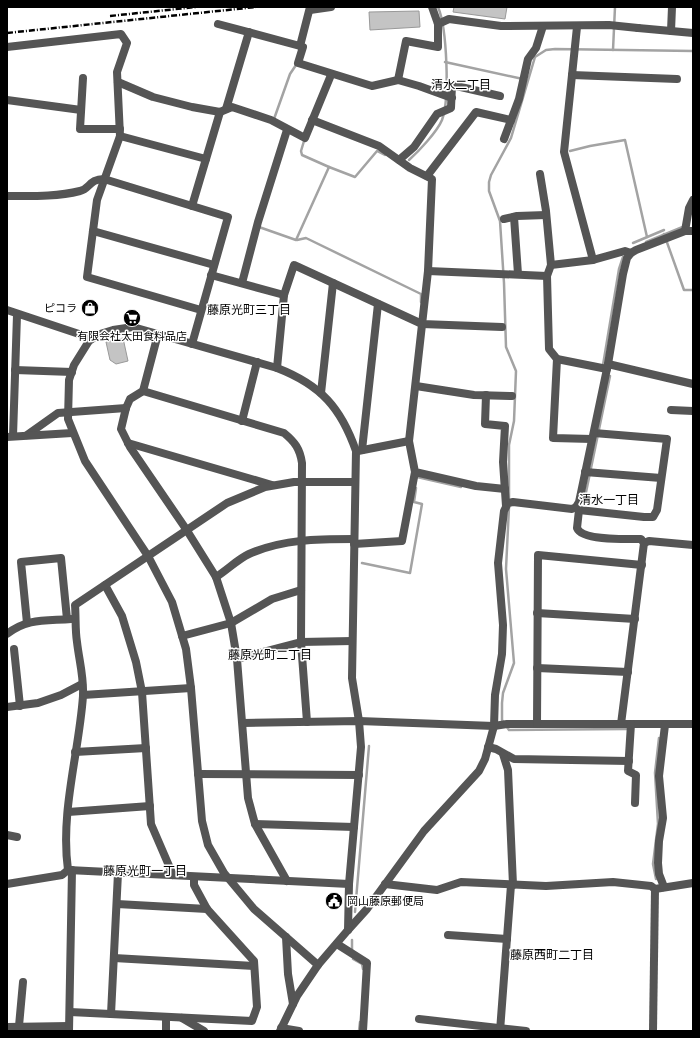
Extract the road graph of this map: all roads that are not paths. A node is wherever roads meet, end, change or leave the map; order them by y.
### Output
1 (331, 7) edge
2 (432, 7) edge
3 (672, 7) edge
4 (310, 9) edge
5 (441, 22) junction
6 (218, 24) dead end
7 (543, 26) junction
8 (577, 27) junction
9 (671, 31) junction
10 (249, 32) junction
11 (693, 33) edge
12 (300, 46) junction
13 (7, 47) edge
14 (331, 75) junction
15 (572, 75) junction
16 (83, 78) dead end
17 (677, 79) dead end
18 (398, 80) junction
19 (118, 82) junction
20 (500, 96) dead end
21 (448, 97) junction
22 (7, 100) edge
23 (81, 110) junction
24 (223, 111) junction
25 (312, 120) junction
26 (511, 120) junction
27 (287, 130) junction
28 (120, 133) junction
29 (504, 139) dead end
30 (206, 159) junction
31 (399, 160) junction
32 (540, 174) dead end
33 (427, 176) junction
34 (104, 179) junction
35 (7, 196) edge
36 (693, 200) edge
37 (192, 206) junction
38 (546, 215) junction
39 (514, 216) junction
40 (504, 219) dead end
41 (687, 228) edge
42 (93, 231) junction
43 (631, 253) junction
44 (594, 260) junction
45 (214, 265) junction
46 (551, 265) junction
47 (428, 271) junction
48 (518, 274) junction
49 (211, 275) junction
50 (547, 276) junction
51 (242, 283) junction
52 (333, 283) junction
53 (284, 295) junction
54 (378, 304) junction
55 (7, 310) edge
56 (201, 310) junction
57 (16, 315) junction
58 (422, 324) junction
59 (502, 327) dead end
60 (158, 334) junction
61 (89, 341) junction
62 (192, 344) junction
63 (556, 359) junction
64 (257, 362) junction
65 (608, 366) junction
66 (278, 368) junction
67 (15, 370) junction
68 (72, 372) junction
69 (693, 384) edge
70 (416, 386) junction
71 (143, 391) junction
72 (321, 393) junction
73 (486, 395) junction
74 (512, 396) dead end
75 (126, 408) junction
76 (670, 410) dead end
77 (693, 411) edge
78 (68, 413) junction
79 (242, 420) junction
80 (72, 433) junction
81 (596, 435) junction
82 (10, 436) edge
83 (27, 436) junction
84 (409, 441) junction
85 (128, 443) junction
86 (359, 451) junction
87 (415, 472) junction
88 (589, 472) junction
89 (661, 478) junction
90 (301, 482) junction
91 (355, 482) junction
92 (274, 486) junction
93 (505, 491) junction
94 (509, 504) junction
95 (577, 508) junction
96 (186, 529) junction
97 (301, 540) junction
98 (354, 541) junction
99 (644, 542) junction
100 (693, 545) edge
101 (148, 556) junction
102 (642, 565) junction
103 (216, 577) junction
104 (105, 585) junction
105 (301, 590) junction
106 (537, 613) junction
107 (67, 619) junction
108 (76, 619) junction
109 (635, 619) junction
110 (27, 623) junction
111 (231, 623) junction
112 (7, 634) edge
113 (182, 636) junction
114 (352, 641) junction
115 (301, 642) junction
116 (14, 649) dead end
117 (237, 659) junction
118 (537, 668) junction
119 (628, 672) junction
120 (82, 684) junction
121 (191, 688) junction
122 (142, 692) junction
123 (83, 695) junction
124 (20, 706) junction
125 (7, 707) edge
126 (359, 721) junction
127 (307, 722) junction
128 (243, 723) junction
129 (537, 724) junction
130 (621, 724) junction
131 (631, 724) junction
132 (693, 724) edge
133 (501, 725) junction
134 (665, 725) junction
135 (488, 747) junction
136 (146, 748) junction
137 (75, 752) junction
138 (503, 754) junction
139 (629, 761) junction
140 (198, 774) junction
141 (246, 775) junction
142 (359, 776) junction
143 (635, 803) dead end
144 (150, 806) junction
145 (68, 812) junction
146 (255, 824) junction
147 (354, 827) junction
148 (7, 836) edge
149 (17, 836) dead end
150 (70, 870) junction
151 (118, 873) junction
152 (173, 876) junction
153 (194, 877) junction
154 (228, 878) junction
155 (288, 882) junction
156 (693, 883) edge
157 (7, 884) edge
158 (350, 884) junction
159 (385, 884) junction
160 (512, 885) junction
161 (664, 887) junction
162 (655, 889) junction
163 (117, 904) junction
164 (207, 908) junction
165 (348, 930) junction
166 (448, 935) dead end
167 (286, 937) junction
168 (507, 940) junction
169 (337, 944) junction
170 (114, 958) junction
171 (318, 965) junction
172 (254, 966) junction
173 (23, 982) dead end
174 (293, 1004) junction
175 (70, 1012) junction
176 (111, 1014) junction
177 (166, 1017) junction
178 (181, 1018) junction
179 (419, 1019) dead end
180 (19, 1026) junction
181 (7, 1027) edge
182 (69, 1028) edge
183 (34, 1029) edge
184 (281, 1029) edge
185 (500, 1030) edge
186 (166, 1031) edge
187 (204, 1031) edge
188 (299, 1031) edge
189 (363, 1031) edge
190 (526, 1031) edge
191 (653, 1031) edge

1 - 4 street
2 - 5 street
3 - 9 street
4 - 12 street
5 - 7 street
5 - 18 street
6 - 10 street
7 - 8 street
7 - 26 street
8 - 9 street
8 - 15 street
9 - 11 street
10 - 12 street
10 - 24 street
12 - 14 street
13 - 19 street
14 - 18 street
14 - 25 street
15 - 17 street
15 - 44 street
16 - 23 street
18 - 21 street
19 - 24 street
19 - 28 street
20 - 21 street
21 - 31 street
22 - 23 street
23 - 28 street
24 - 27 street
24 - 30 street
25 - 27 street
25 - 31 street
26 - 29 street
26 - 33 street
27 - 51 street
28 - 30 street
28 - 34 street
30 - 37 street
31 - 33 street
32 - 38 street
33 - 47 street
34 - 35 street
34 - 37 street
34 - 42 street
36 - 41 street
37 - 45 street
38 - 39 street
38 - 46 street
39 - 40 street
39 - 48 street
41 - 43 street
42 - 45 street
42 - 56 street
43 - 44 street
43 - 65 street
44 - 46 street
45 - 49 street
46 - 50 street
47 - 48 street
47 - 58 street
48 - 50 street
49 - 51 street
49 - 56 street
50 - 63 street
51 - 53 street
52 - 53 street
52 - 54 street
52 - 72 street
53 - 66 street
54 - 58 street
54 - 86 street
55 - 57 street
56 - 62 street
57 - 61 street
57 - 67 street
58 - 59 street
58 - 70 street
60 - 61 street
60 - 62 street
60 - 71 street
61 - 68 street
62 - 64 street
63 - 65 street
63 - 81 street
64 - 66 street
64 - 79 street
65 - 69 street
65 - 81 street
66 - 72 street
67 - 68 street
67 - 82 street
68 - 78 street
70 - 73 street
70 - 84 street
71 - 75 street
71 - 79 street
72 - 86 street
73 - 74 street
73 - 93 street
75 - 78 street
75 - 85 street
76 - 77 street
78 - 80 street
78 - 83 street
79 - 90 street
80 - 83 street
80 - 101 street
81 - 88 street
81 - 89 street
82 - 83 street
84 - 86 street
84 - 87 street
85 - 92 street
85 - 96 street
86 - 91 street
87 - 93 street
87 - 98 street
88 - 89 street
88 - 95 street
89 - 95 street
90 - 91 street
90 - 92 street
90 - 97 street
91 - 98 street
92 - 96 street
93 - 94 street
94 - 95 street
94 - 133 street
95 - 99 street
96 - 101 street
96 - 103 street
97 - 98 street
97 - 103 street
97 - 105 street
98 - 114 street
99 - 100 street
99 - 102 street
101 - 104 street
101 - 113 street
102 - 106 street
102 - 109 street
103 - 111 street
104 - 108 street
104 - 122 street
105 - 111 street
105 - 115 street
106 - 109 street
106 - 118 street
107 - 108 street
107 - 110 street
107 - 110 street
108 - 120 street
109 - 119 street
110 - 112 street
111 - 113 street
111 - 117 street
113 - 121 street
114 - 115 street
114 - 126 street
115 - 117 street
115 - 127 street
116 - 124 street
117 - 128 street
118 - 119 street
118 - 129 street
119 - 130 street
120 - 123 street
120 - 124 street
121 - 122 street
121 - 140 street
122 - 123 street
122 - 136 street
123 - 137 street
124 - 125 street
126 - 127 street
126 - 133 street
126 - 142 street
127 - 128 street
128 - 141 street
129 - 130 street
129 - 133 street
130 - 131 street
131 - 134 street
131 - 139 street
132 - 134 street
133 - 135 street
134 - 161 street
135 - 138 street
135 - 159 street
136 - 137 street
136 - 144 street
137 - 145 street
138 - 139 street
138 - 160 street
139 - 143 street
140 - 141 street
140 - 154 street
141 - 142 street
141 - 146 street
142 - 147 street
144 - 145 street
144 - 152 street
145 - 150 street
146 - 147 street
146 - 155 street
147 - 158 street
148 - 149 street
150 - 151 street
150 - 157 street
150 - 175 street
151 - 152 street
151 - 163 street
152 - 153 street
153 - 154 street
153 - 164 street
154 - 155 street
154 - 167 street
155 - 158 street
156 - 161 street
158 - 165 street
159 - 160 street
159 - 165 street
160 - 162 street
160 - 168 street
161 - 162 street
162 - 191 street
163 - 164 street
163 - 170 street
164 - 172 street
165 - 169 street
166 - 168 street
167 - 171 street
167 - 174 street
168 - 185 street
169 - 171 street
169 - 189 street
170 - 172 street
170 - 176 street
171 - 174 street
172 - 178 street
173 - 180 street
174 - 184 street
175 - 176 street
175 - 182 street
176 - 177 street
177 - 178 street
177 - 186 street
178 - 187 street
179 - 185 street
180 - 181 street
180 - 183 street
182 - 183 street
184 - 188 street
185 - 190 street

